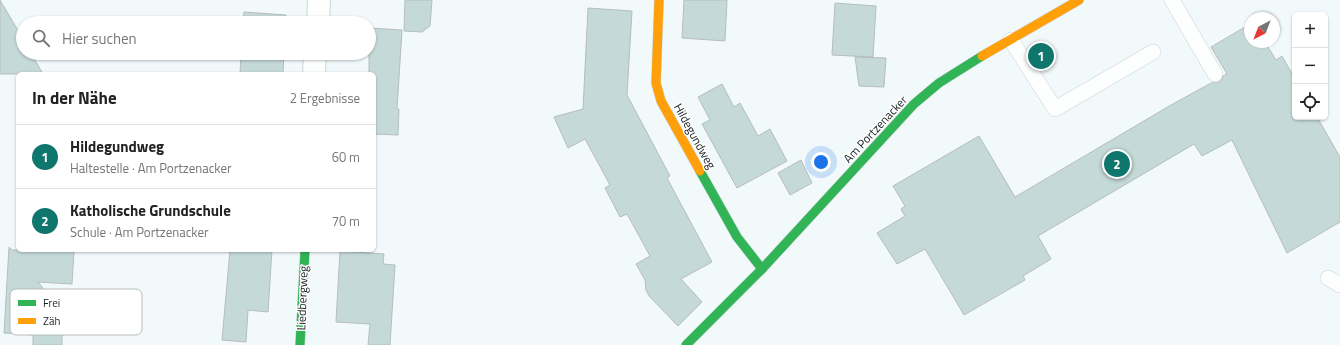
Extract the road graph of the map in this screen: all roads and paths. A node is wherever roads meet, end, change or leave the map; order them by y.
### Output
1 (319, 0) edge
2 (659, 0) edge
3 (1079, 0) edge
4 (1172, 0) edge
5 (318, 16) edge
6 (1011, 40) junction
7 (1153, 52) dead end
8 (315, 60) edge
9 (314, 72) edge
10 (1215, 74) dead end
11 (304, 252) edge
12 (762, 269) junction
13 (300, 345) edge
14 (686, 345) edge

1 - 5 street
2 - 12 street, Hildegundweg
3 - 6 street, Am Portzenacker
4 - 10 lane
6 - 7 lane
6 - 12 street, Am Portzenacker
8 - 9 street
11 - 13 street, Liedbergweg
12 - 14 street, Am Portzenacker

